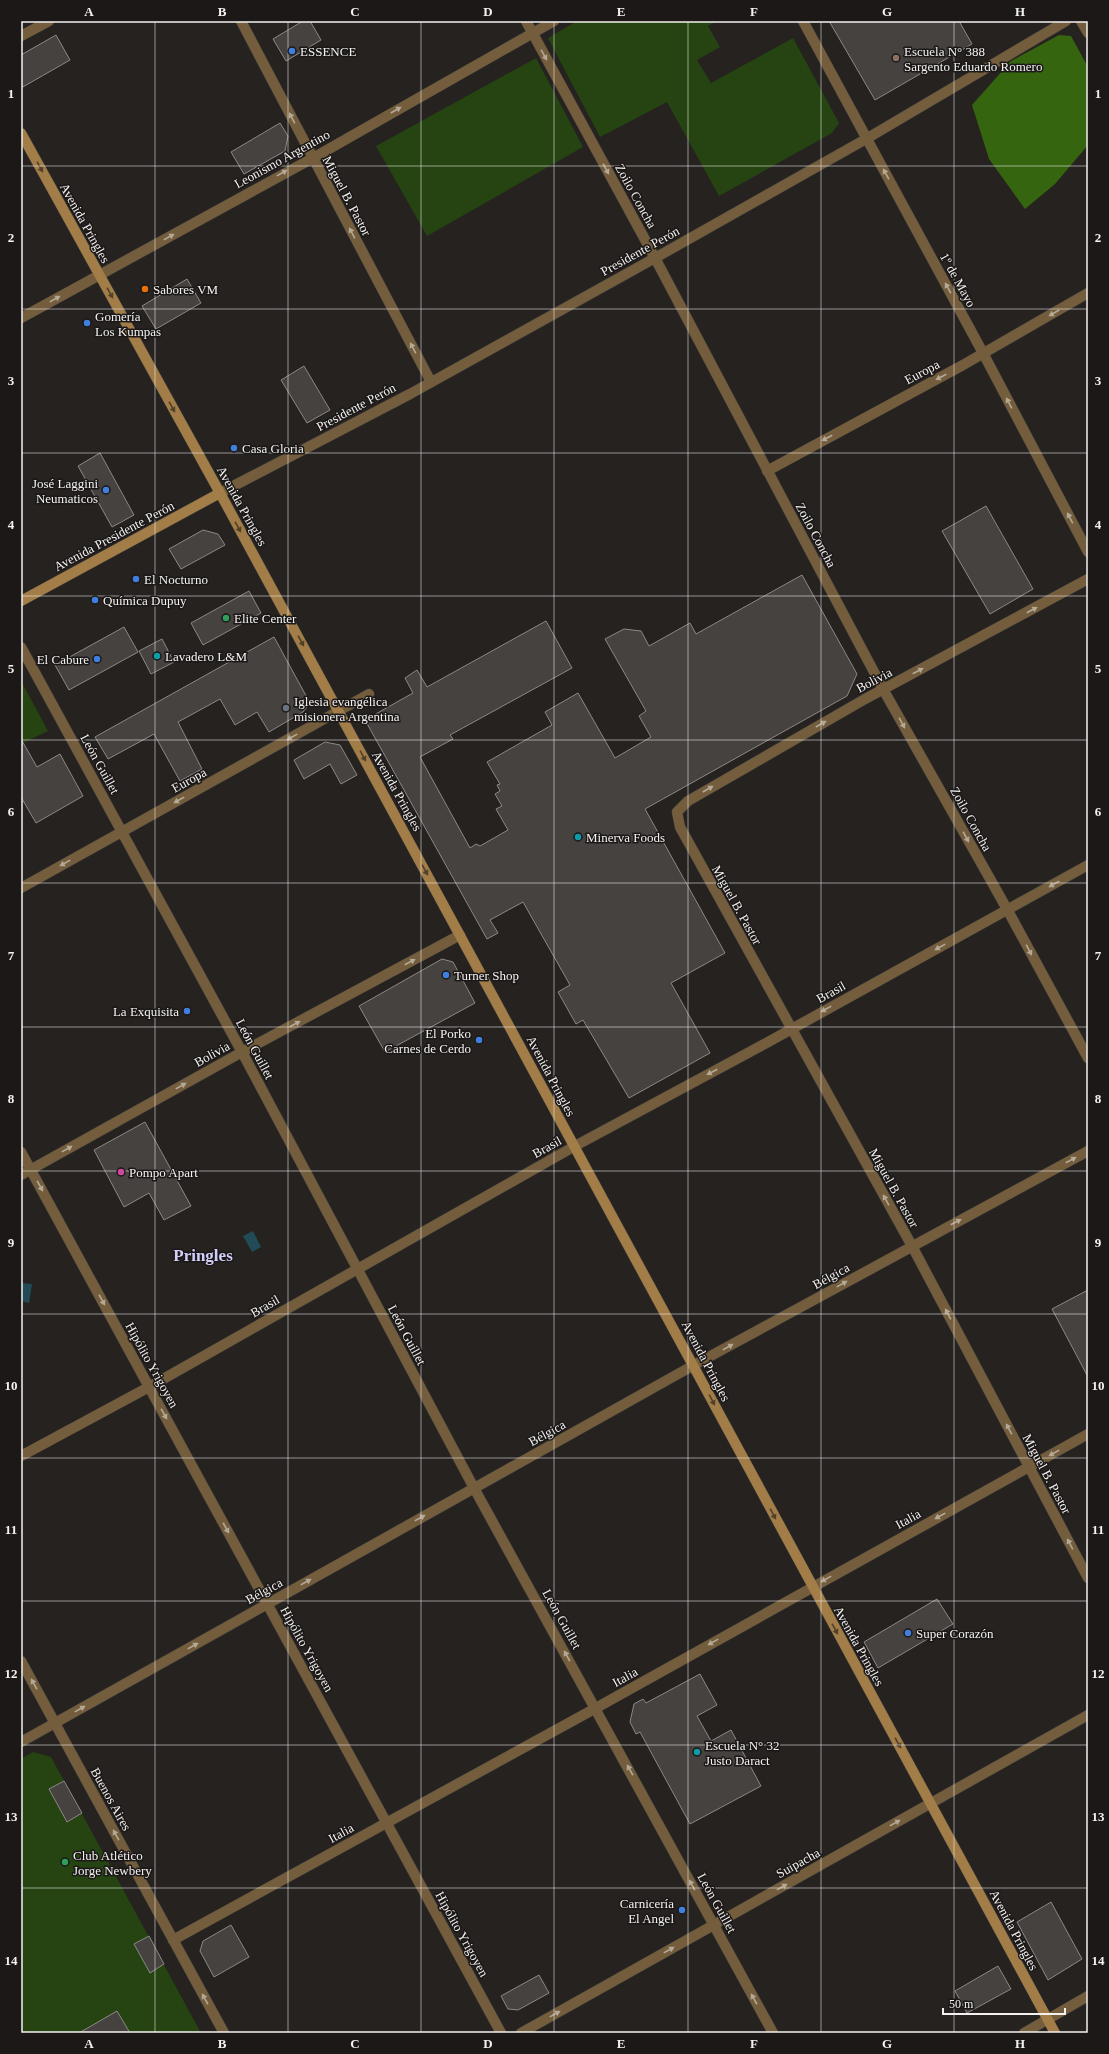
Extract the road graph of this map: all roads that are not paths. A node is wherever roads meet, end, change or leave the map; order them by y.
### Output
1 (49, 21) edge
2 (241, 21) edge
3 (526, 21) edge
4 (554, 21) edge
5 (803, 21) edge
6 (1066, 21) edge
7 (1081, 21) edge
8 (532, 33) junction
9 (1088, 33) edge
10 (21, 36) edge
11 (21, 133) edge
12 (866, 139) junction
13 (313, 158) junction
14 (655, 258) junction
15 (100, 276) junction
16 (1088, 293) edge
17 (21, 318) edge
18 (983, 353) junction
19 (431, 382) junction
20 (767, 470) junction
21 (220, 493) junction
22 (1088, 552) edge
23 (1088, 579) edge
24 (21, 601) edge
25 (21, 647) edge
26 (883, 689) junction
27 (369, 694) dead end
28 (338, 711) junction
29 (677, 812) joint
30 (123, 832) junction
31 (1088, 865) edge
32 (21, 888) edge
33 (1007, 909) junction
34 (460, 935) junction
35 (790, 1029) junction
36 (242, 1052) junction
37 (1088, 1058) edge
38 (575, 1146) junction
39 (1088, 1151) edge
40 (21, 1152) edge
41 (31, 1170) junction
42 (21, 1175) edge
43 (912, 1246) junction
44 (357, 1269) junction
45 (694, 1365) junction
46 (149, 1387) junction
47 (1088, 1434) edge
48 (21, 1456) edge
49 (1029, 1467) junction
50 (474, 1488) junction
51 (1088, 1578) edge
52 (812, 1587) junction
53 (268, 1604) junction
54 (21, 1661) edge
55 (596, 1708) junction
56 (1088, 1715) edge
57 (55, 1723) junction
58 (21, 1742) edge
59 (931, 1803) junction
60 (387, 1823) junction
61 (714, 1925) junction
62 (173, 1940) junction
63 (1088, 1996) edge
64 (1047, 2019) junction
65 (224, 2033) edge
66 (502, 2033) edge
67 (521, 2033) edge
68 (773, 2033) edge
69 (1024, 2033) edge
70 (1055, 2033) edge

1 - 10 street
13 -> 2 street, Miguel B. Pastor
3 - 8 street, Zoilo Concha
4 - 8 street, Leonismo Argentino
5 - 12 street, 1º de Mayo
6 - 12 street, Presidente Perón
7 - 9 street
13 -> 8 street, Leonismo Argentino
8 -> 14 street, Zoilo Concha
11 -> 15 main road, Avenida Pringles
12 - 14 street, Presidente Perón
18 -> 12 street, 1º de Mayo
15 -> 13 street, Leonismo Argentino
19 -> 13 street, Miguel B. Pastor
14 - 19 street, Presidente Perón
14 - 20 street, Zoilo Concha
17 -> 15 street, Leonismo Argentino
15 -> 21 main road, Avenida Pringles
16 -> 18 street, Europa
18 -> 20 street, Europa
22 -> 18 street, 1º de Mayo
19 - 21 street, Presidente Perón
20 - 26 street, Zoilo Concha
21 - 24 main road, Avenida Presidente Perón
21 -> 28 main road, Avenida Pringles
26 -> 23 street, Bolivia
25 - 30 street, León Guillet
29 -> 26 street, Bolivia
26 -> 33 street, Zoilo Concha
27 - 28 street, Europa
28 -> 30 street, Europa
28 -> 34 main road, Avenida Pringles
29 - 35 street, Miguel B. Pastor
30 -> 32 street, Europa
30 - 36 street, León Guillet
31 -> 33 street, Brasil
33 -> 35 street, Brasil
33 -> 37 street, Zoilo Concha
36 -> 34 street, Bolivia
34 - 38 main road, Avenida Pringles
35 -> 38 street, Brasil
43 -> 35 street, Miguel B. Pastor
41 -> 36 street, Bolivia
36 - 44 street, León Guillet
38 - 44 street, Brasil
38 - 45 main road, Avenida Pringles
43 -> 39 street, Bélgica
40 - 41 street, Hipólito Yrigoyen
41 - 42 street, Bolivia
41 -> 46 street, Hipólito Yrigoyen
45 -> 43 street, Bélgica
49 -> 43 street, Miguel B. Pastor
44 - 46 street, Brasil
44 - 50 street, León Guillet
45 - 50 street, Bélgica
45 -> 52 main road, Avenida Pringles
46 - 48 street, Brasil
46 -> 53 street, Hipólito Yrigoyen
47 -> 49 street, Italia
51 -> 49 street, Miguel B. Pastor
49 -> 52 street, Italia
53 -> 50 street, Bélgica
55 -> 50 street, León Guillet
52 -> 55 street, Italia
52 -> 59 main road, Avenida Pringles
57 -> 53 street, Bélgica
53 - 60 street, Hipólito Yrigoyen
57 -> 54 street, Buenos Aires
55 - 60 street, Italia
61 -> 55 street, León Guillet
56 - 59 street, Suipacha
57 - 58 street, Bélgica
62 -> 57 street, Buenos Aires
61 -> 59 street, Suipacha
59 - 64 main road, Avenida Pringles
60 - 62 street, Italia
60 - 66 street, Hipólito Yrigoyen
67 -> 61 street, Suipacha
68 -> 61 street, León Guillet
65 -> 62 street, Buenos Aires
63 - 64 street
64 - 69 street
64 - 70 main road, Avenida Pringles

